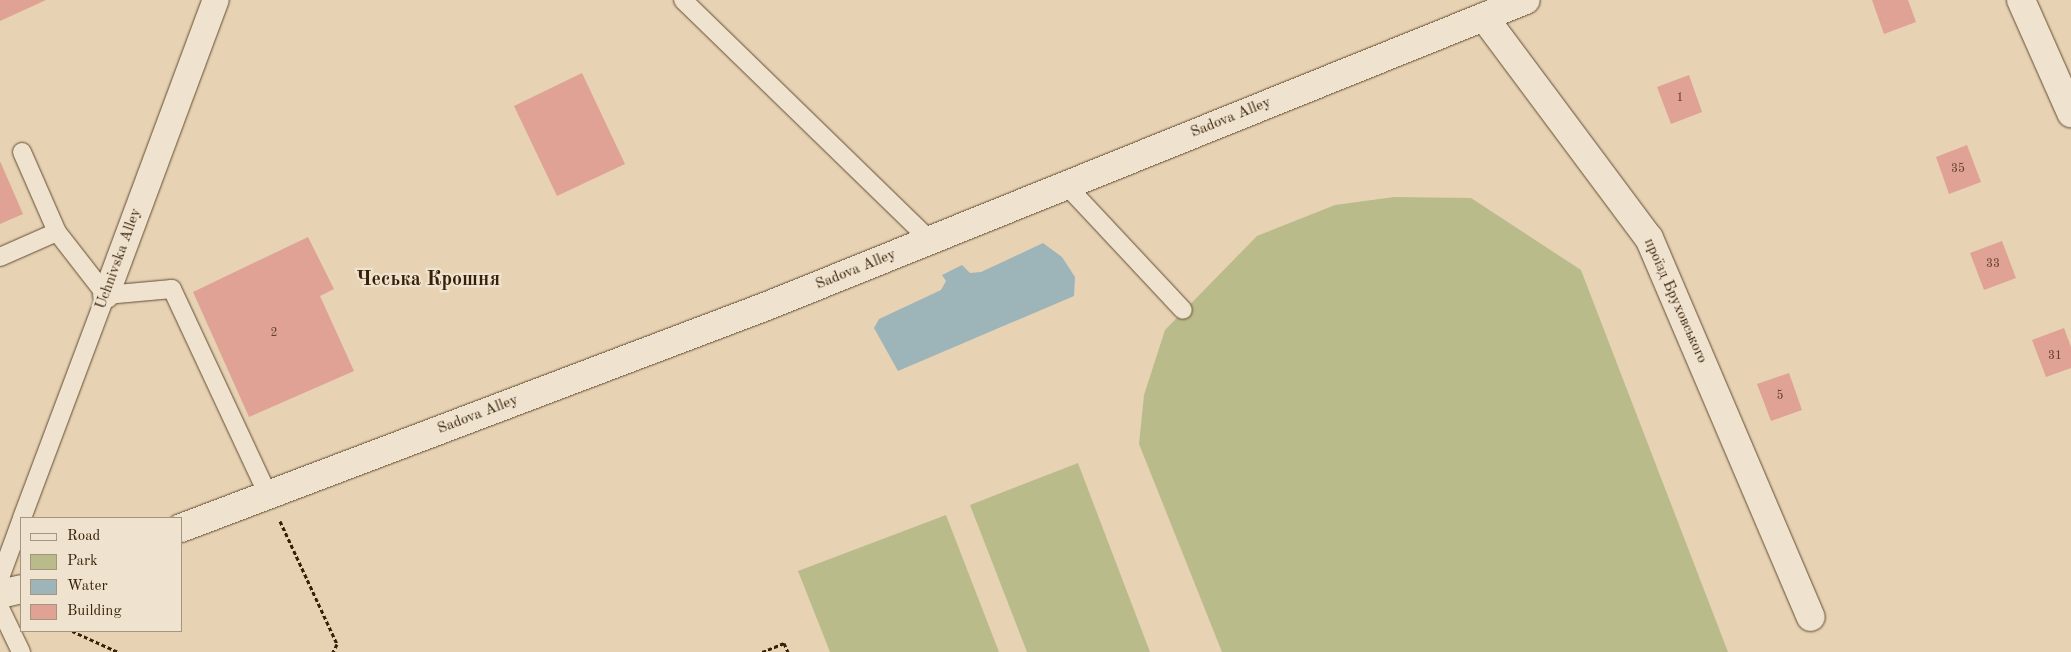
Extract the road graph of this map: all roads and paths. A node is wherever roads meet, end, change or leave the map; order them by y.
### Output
1 (216, 0) edge
2 (683, 0) edge
3 (1526, 0) edge
4 (2021, 0) edge
5 (1484, 17) junction
6 (2071, 113) edge
7 (22, 152) dead end
8 (1066, 185) junction
9 (58, 232) junction
10 (930, 240) junction
11 (0, 257) edge
12 (106, 295) junction
13 (1183, 310) dead end
14 (268, 495) junction
15 (23, 517) edge
16 (20, 525) edge
17 (182, 528) edge
18 (0, 578) edge
19 (20, 589) edge
20 (0, 594) edge
21 (0, 608) edge
22 (1811, 617) dead end
23 (74, 632) edge
24 (21, 652) edge
25 (118, 652) edge
26 (333, 652) edge
27 (762, 652) edge
28 (788, 652) edge

1 - 12 street, Uchnivska Alley
2 - 10 lane
3 - 5 street, Sadova Alley
4 - 6 street
5 - 8 street, Sadova Alley
5 - 22 street, проїзд Бруховського
7 - 9 lane
8 - 10 street, Sadova Alley
8 - 13 lane
9 - 11 lane
9 - 12 lane
10 - 14 street, Sadova Alley
12 - 14 lane
12 - 15 lane, Uchnivska Alley
14 - 17 street, Sadova Alley
14 - 26 path
16 - 18 lane, Uchnivska Alley
19 - 20 street
21 - 24 lane
23 - 25 path
27 - 28 path

